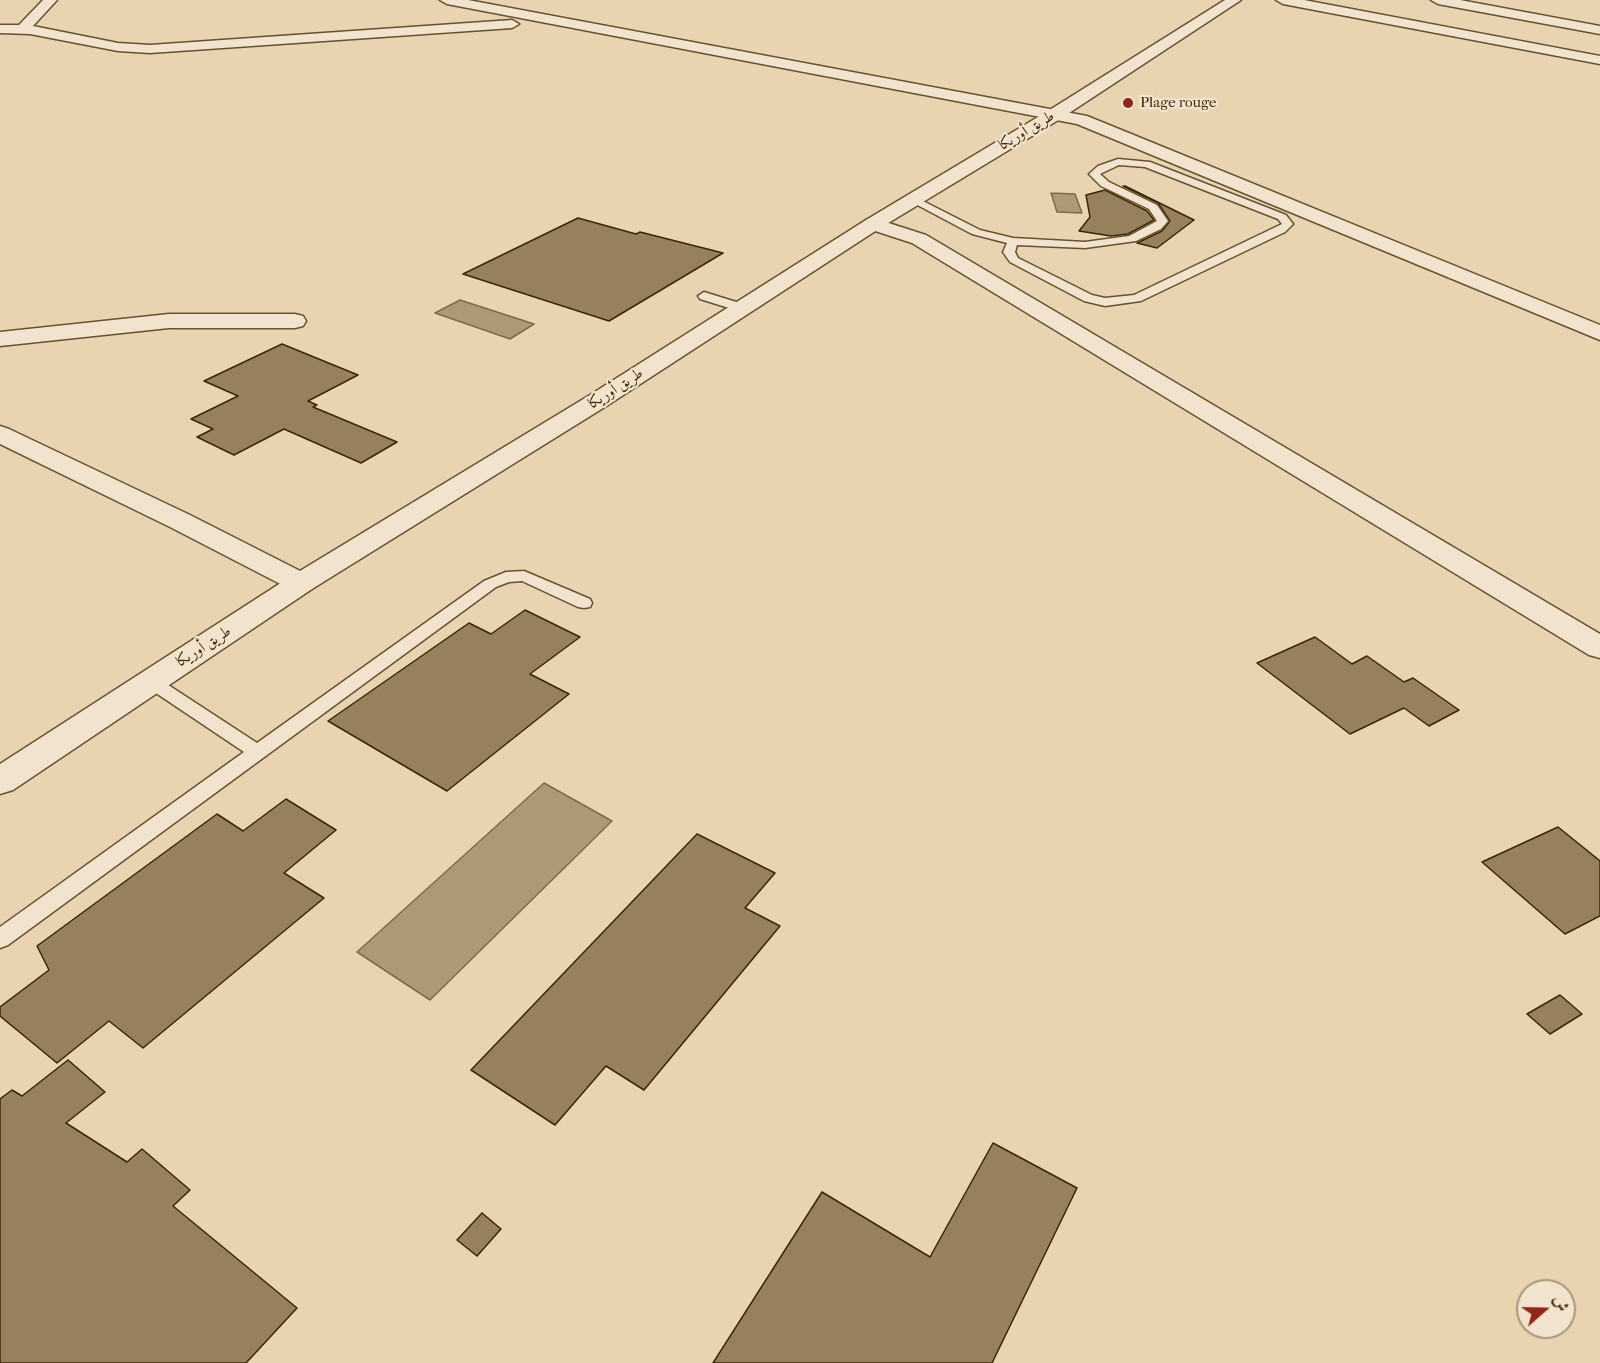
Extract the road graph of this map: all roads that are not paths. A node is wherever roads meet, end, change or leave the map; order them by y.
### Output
1 (50, 0) edge
2 (447, 0) edge
3 (1234, 0) edge
4 (1283, 0) edge
5 (1438, 0) edge
6 (553, 21) junction
7 (0, 29) edge
8 (23, 29) junction
9 (1600, 30) edge
10 (1600, 60) edge
11 (1054, 115) junction
12 (913, 200) junction
13 (873, 224) junction
14 (1013, 241) junction
15 (704, 296) dead end
16 (742, 308) junction
17 (295, 321) dead end
18 (1600, 333) edge
19 (0, 339) edge
20 (0, 434) edge
21 (301, 583) junction
22 (584, 603) dead end
23 (1600, 648) edge
24 (150, 681) junction
25 (257, 752) junction
26 (0, 782) edge
27 (0, 939) edge

1 - 8 street
2 - 6 street
3 - 11 street, طريق أوريكا
4 - 10 street
5 - 9 street
6 - 8 street
6 - 11 street
7 - 8 street
11 - 12 street, طريق أوريكا
11 - 18 street
12 - 13 street, طريق أوريكا
12 - 14 lane
13 - 16 street, طريق أوريكا
13 - 23 street
14 - 14 lane
15 - 16 lane
16 - 21 street, طريق أوريكا
17 - 19 street
20 - 21 street
21 - 24 street, طريق أوريكا
22 - 25 lane
24 - 25 lane
24 - 26 street, طريق أوريكا
25 - 27 lane

